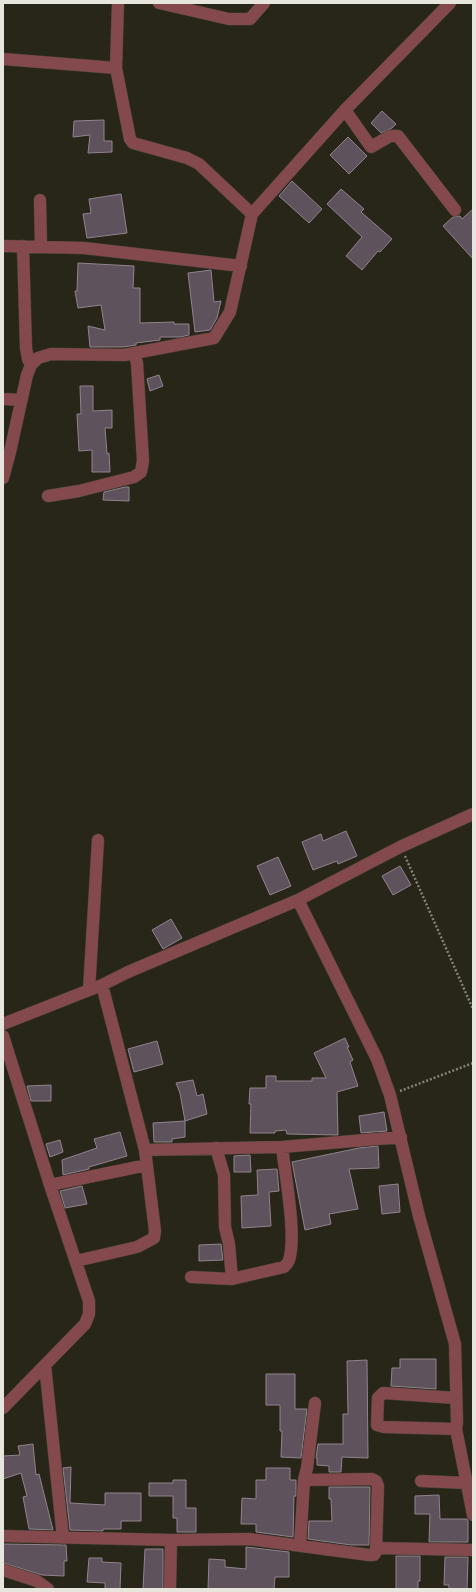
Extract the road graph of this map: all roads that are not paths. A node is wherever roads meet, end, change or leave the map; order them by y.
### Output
1 (118, 3) edge
2 (159, 3) edge
3 (264, 3) edge
4 (450, 3) edge
5 (177, 5) edge
6 (3, 59) edge
7 (116, 68) junction
8 (345, 110) junction
9 (40, 200) dead end
10 (455, 210) dead end
11 (252, 214) junction
12 (3, 246) edge
13 (23, 246) junction
14 (41, 246) junction
15 (241, 266) junction
16 (134, 352) junction
17 (30, 365) junction
18 (3, 399) edge
19 (21, 400) junction
20 (3, 478) edge
21 (48, 496) dead end
22 (473, 814) edge
23 (98, 840) dead end
24 (298, 900) junction
25 (102, 985) junction
26 (89, 990) junction
27 (3, 1024) edge
28 (3, 1036) edge
29 (401, 1137) junction
30 (282, 1147) junction
31 (216, 1148) junction
32 (145, 1150) junction
33 (147, 1165) junction
34 (50, 1185) junction
35 (76, 1261) junction
36 (191, 1277) dead end
37 (232, 1279) junction
38 (45, 1365) junction
39 (456, 1398) junction
40 (315, 1403) dead end
41 (3, 1408) edge
42 (456, 1429) junction
43 (304, 1480) junction
44 (421, 1481) dead end
45 (467, 1483) junction
46 (473, 1513) edge
47 (3, 1536) edge
48 (63, 1538) junction
49 (171, 1540) junction
50 (300, 1546) junction
51 (376, 1548) junction
52 (473, 1550) edge
53 (3, 1570) edge
54 (48, 1589) edge
55 (170, 1589) edge

1 - 7 street
2 - 5 street
3 - 5 street
4 - 8 street
6 - 7 street
7 - 11 street
8 - 10 street
8 - 11 street
9 - 14 street
11 - 15 street
12 - 13 street
13 - 14 street
13 - 17 street
14 - 15 street
15 - 16 street
16 - 17 street
16 - 21 street
17 - 19 street
18 - 19 street
19 - 20 street
22 - 24 street
23 - 26 street
24 - 25 street
24 - 29 street
25 - 26 street
25 - 32 street
26 - 27 street
28 - 34 street
29 - 30 street
29 - 39 street
30 - 31 street
30 - 37 street
31 - 32 street
31 - 37 street
32 - 33 street
33 - 34 street
33 - 35 street
34 - 35 street
35 - 38 street
36 - 37 street
38 - 41 street
38 - 48 street
39 - 42 street
39 - 42 street
40 - 43 street
42 - 45 street
43 - 50 street
43 - 51 street
44 - 45 street
45 - 46 street
47 - 48 street
48 - 49 street
49 - 50 street
49 - 55 street
50 - 51 street
51 - 52 street
53 - 54 street

